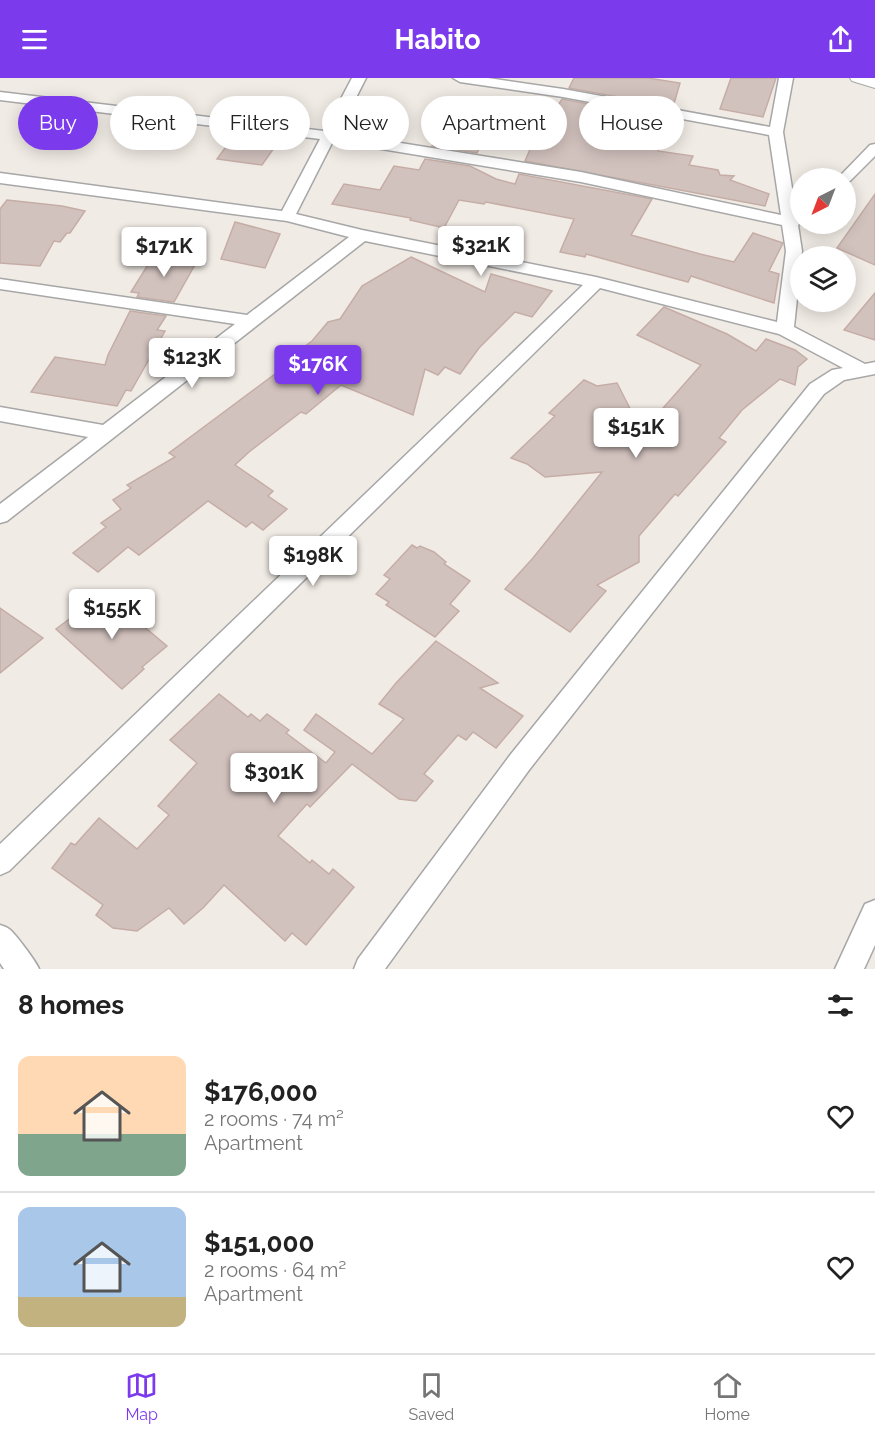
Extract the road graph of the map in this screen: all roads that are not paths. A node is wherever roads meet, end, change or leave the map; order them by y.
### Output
1 (359, 78) edge
2 (460, 78) edge
3 (786, 78) edge
4 (858, 78) edge
5 (875, 82) edge
6 (0, 96) edge
7 (350, 96) edge
8 (776, 132) junction
9 (322, 135) edge
10 (875, 148) edge
11 (409, 149) edge
12 (322, 150) edge
13 (855, 168) edge
14 (0, 178) edge
15 (790, 193) edge
16 (287, 216) junction
17 (790, 218) edge
18 (795, 234) edge
19 (362, 235) junction
20 (596, 282) junction
21 (0, 284) edge
22 (251, 321) junction
23 (785, 330) junction
24 (868, 369) edge
25 (0, 414) edge
26 (106, 433) junction
27 (0, 515) edge
28 (0, 862) edge
29 (875, 914) edge
30 (0, 939) edge
31 (25, 969) edge
32 (368, 969) edge
33 (849, 969) edge

1 - 7 street
2 - 8 street
3 - 8 street
4 - 5 street
6 - 9 street
8 - 15 street
10 - 13 street
11 - 17 street
12 - 16 street
14 - 16 street
16 - 19 street
18 - 23 street
19 - 20 street
19 - 22 street
20 - 23 street
20 - 28 street
21 - 22 street
22 - 26 street
23 - 24 street
24 - 32 street
25 - 26 street
26 - 27 street
29 - 33 street
30 - 31 street

